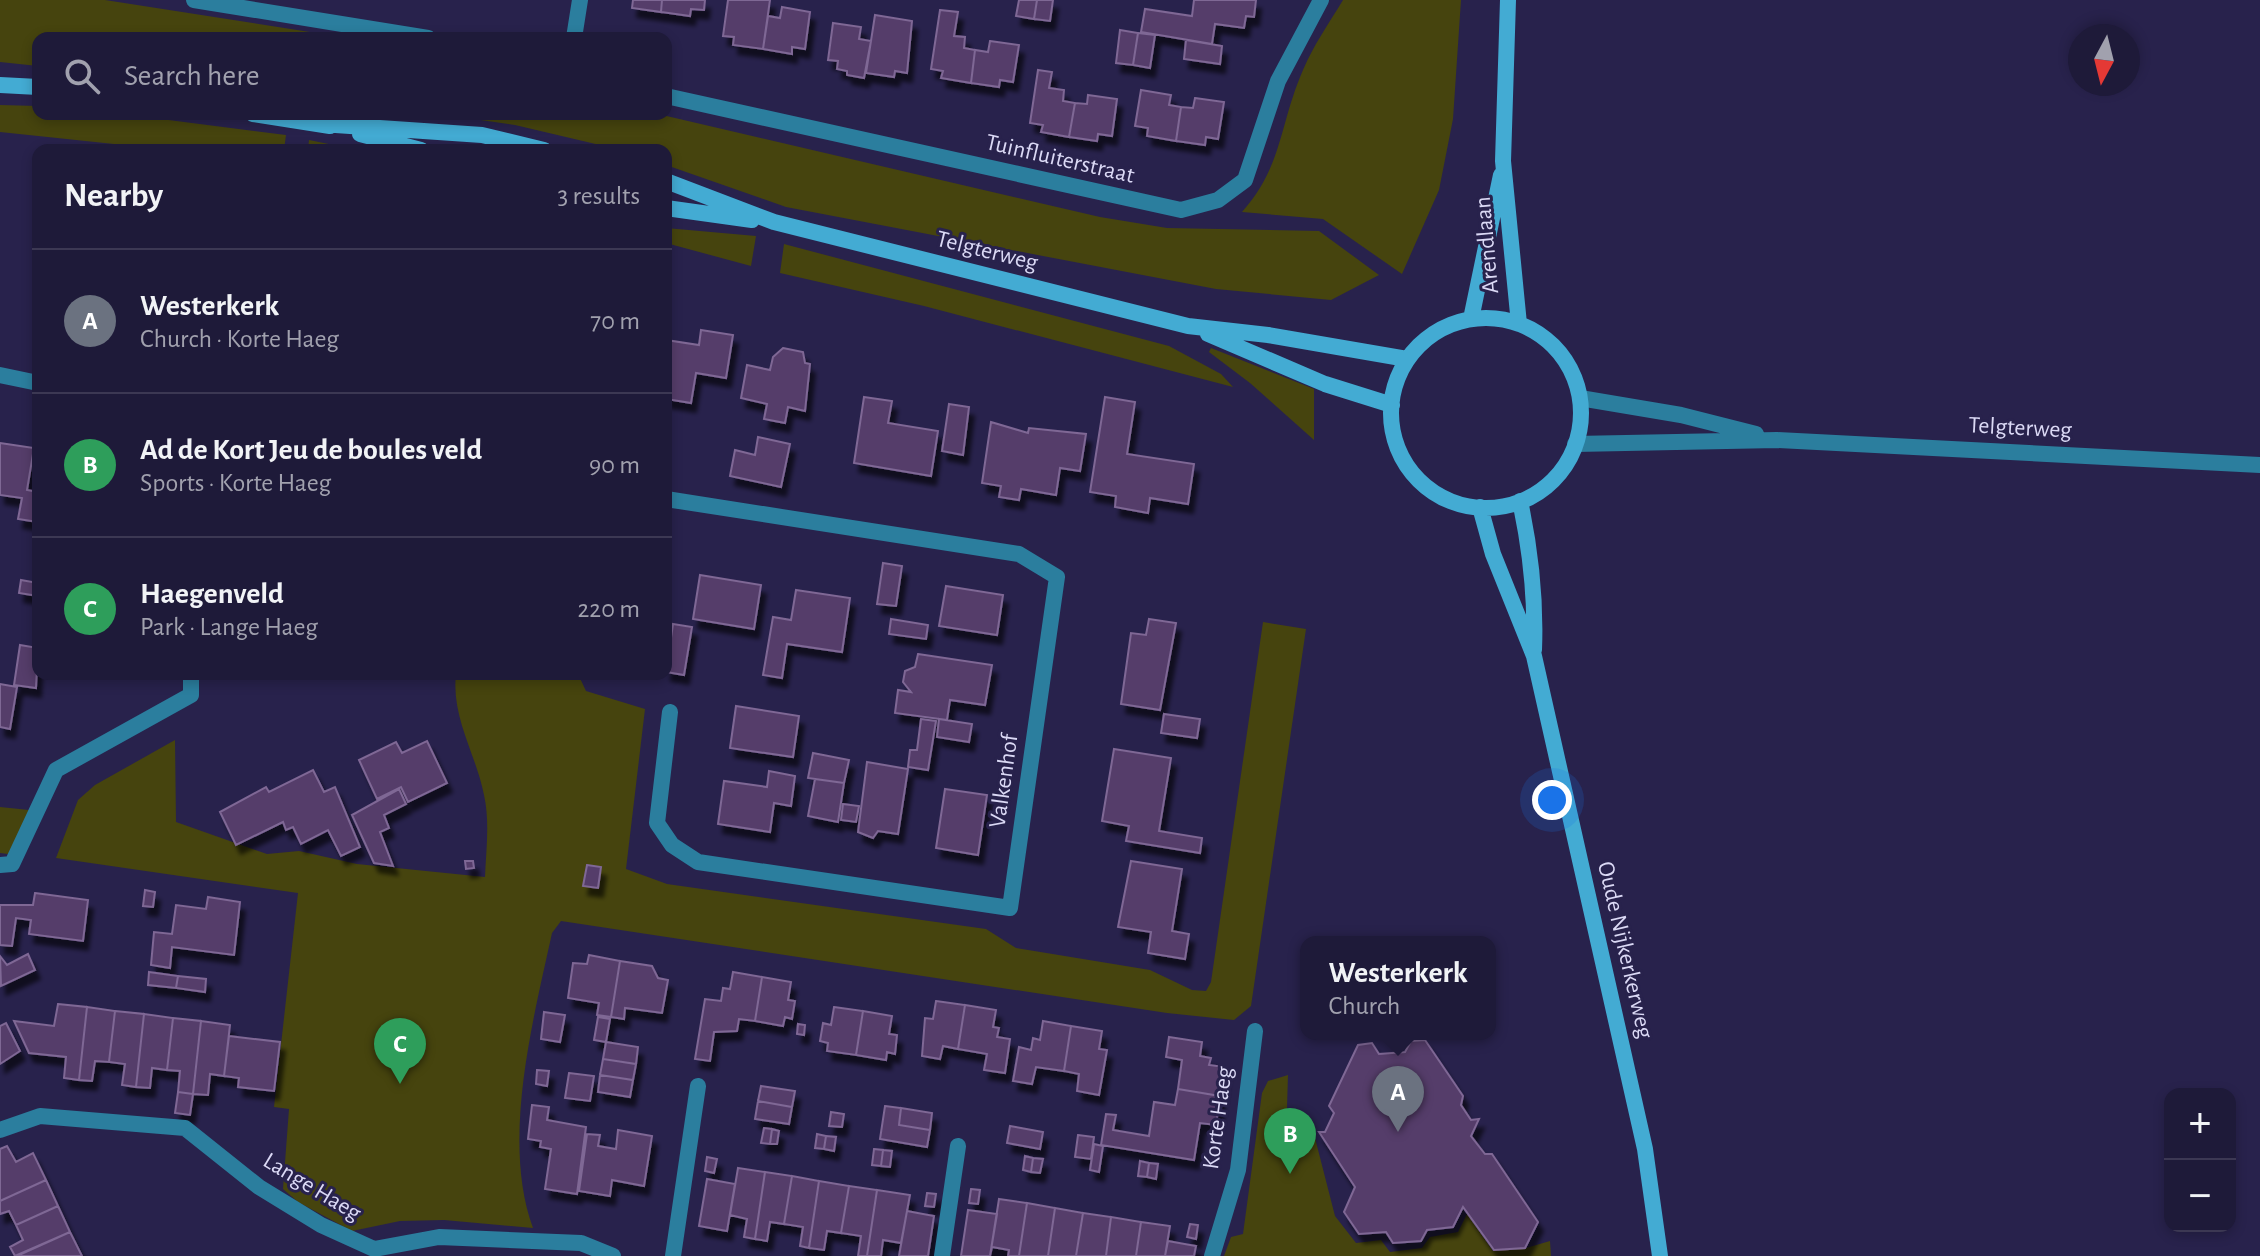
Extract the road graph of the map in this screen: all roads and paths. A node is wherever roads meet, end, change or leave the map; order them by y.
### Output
1 (194, 0) edge
2 (580, 0) edge
3 (1321, 0) edge
4 (1508, 0) edge
5 (391, 32) edge
6 (575, 32) edge
7 (0, 85) edge
8 (32, 87) edge
9 (672, 97) edge
10 (294, 120) edge
11 (321, 124) junction
12 (398, 144) edge
13 (519, 144) edge
14 (1503, 161) junction
15 (672, 183) edge
16 (672, 209) edge
17 (774, 222) junction
18 (1471, 319) junction
19 (1519, 324) junction
20 (1188, 326) junction
21 (1407, 359) junction
22 (0, 375) edge
23 (32, 382) edge
24 (1580, 398) junction
25 (1392, 405) junction
26 (1777, 440) junction
27 (1575, 444) junction
28 (2260, 465) edge
29 (672, 500) edge
30 (1520, 501) junction
31 (1480, 507) junction
32 (1534, 656) junction
33 (191, 680) edge
34 (670, 712) dead end
35 (0, 865) edge
36 (1255, 1031) dead end
37 (698, 1086) dead end
38 (0, 1130) edge
39 (958, 1146) dead end
40 (374, 1252) edge
41 (613, 1256) edge
42 (673, 1256) edge
43 (942, 1256) edge
44 (1212, 1256) edge
45 (1660, 1256) edge

1 - 5 street
2 - 6 street
3 - 9 street, Tuinfluiterstraat
4 - 14 street, Arendlaan
7 - 8 street
10 - 11 street
11 - 12 street
11 - 13 street
14 - 18 street, Arendlaan
14 - 19 street, Arendlaan
15 - 17 street, Telgterweg
16 - 17 street, Telgterweg
17 - 20 street, Telgterweg
18 - 19 street
18 - 21 street
19 - 24 street
20 - 21 street, Telgterweg
20 - 25 street, Telgterweg
21 - 25 street
22 - 23 street
24 - 26 street, Telgterweg
24 - 27 street
25 - 31 street
26 - 27 street, Telgterweg
26 - 28 street, Telgterweg
27 - 30 street
29 - 34 street, Valkenhof
30 - 31 street
30 - 32 street, Oude Nijkerkerweg
31 - 32 street, Oude Nijkerkerweg
32 - 45 street, Oude Nijkerkerweg
33 - 35 street
36 - 44 street, Korte Haeg
37 - 42 street
38 - 40 street, Lange Haeg
39 - 43 street
40 - 41 street, Lange Haeg

